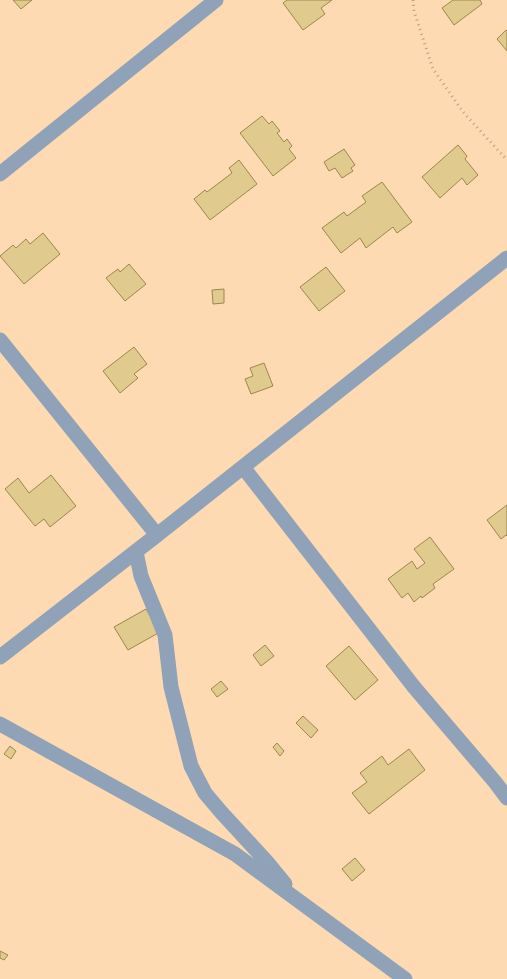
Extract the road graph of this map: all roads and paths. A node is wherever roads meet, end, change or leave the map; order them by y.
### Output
1 (216, 0) edge
2 (413, 0) edge
3 (507, 160) edge
4 (0, 174) edge
5 (507, 258) edge
6 (0, 340) edge
7 (243, 467) junction
8 (158, 535) junction
9 (136, 552) junction
10 (0, 657) edge
11 (0, 724) edge
12 (507, 798) edge
13 (299, 901) junction
14 (405, 979) edge

1 - 4 street
2 - 3 path
5 - 7 street
6 - 8 street
7 - 8 street
7 - 12 street
8 - 9 street
9 - 10 street
9 - 13 street
11 - 13 street
13 - 14 street

